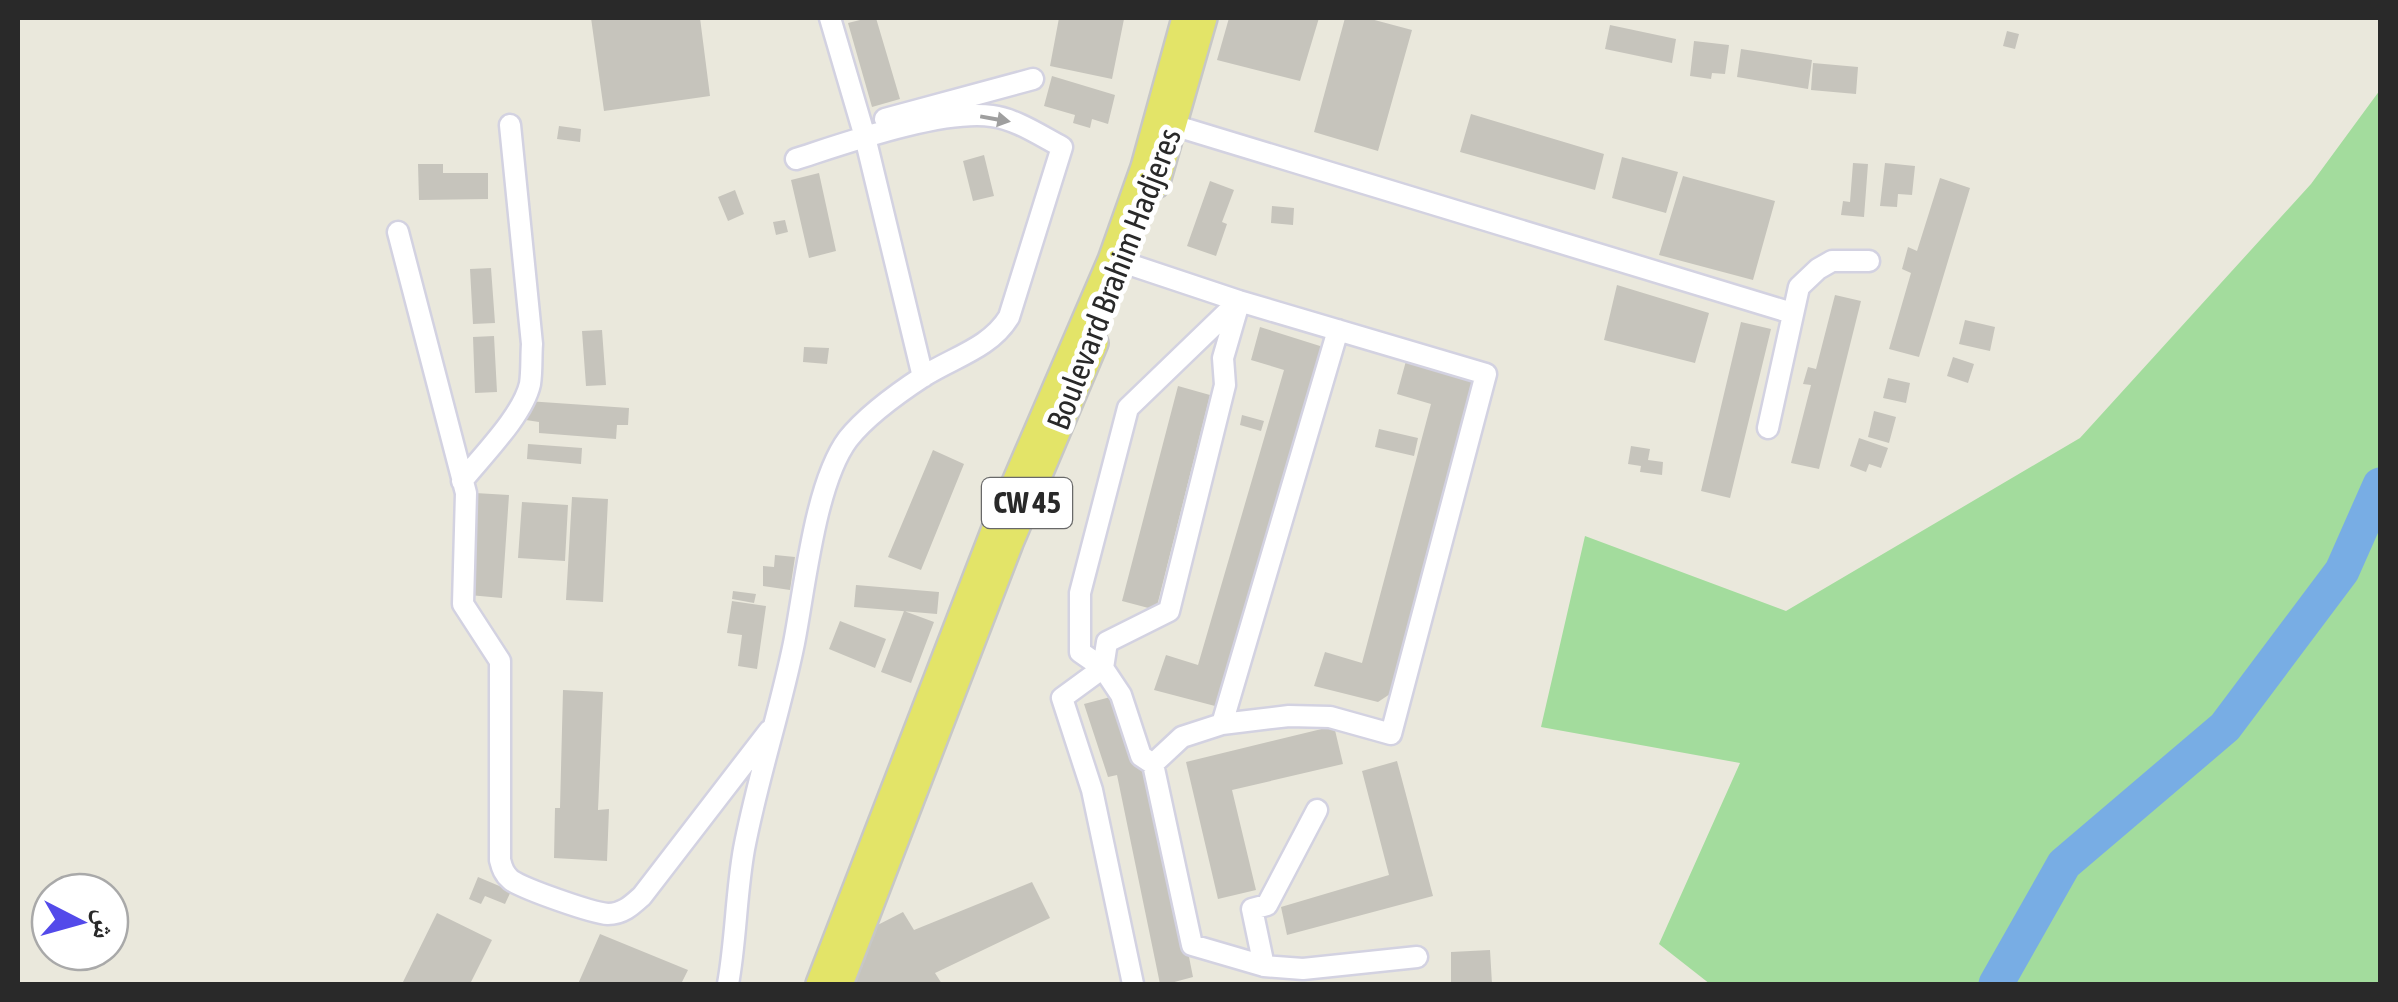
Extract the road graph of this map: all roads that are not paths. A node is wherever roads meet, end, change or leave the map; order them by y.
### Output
1 (830, 18) edge
2 (1185, 18) edge
3 (1204, 18) edge
4 (1033, 80) dead end
5 (1165, 123) junction
6 (510, 125) dead end
7 (863, 131) junction
8 (796, 160) dead end
9 (398, 232) dead end
10 (1869, 261) dead end
11 (1128, 264) junction
12 (1239, 302) junction
13 (1792, 312) junction
14 (1338, 330) junction
15 (923, 377) junction
16 (1768, 428) dead end
17 (462, 481) junction
18 (1103, 668) junction
19 (776, 721) junction
20 (1222, 724) junction
21 (1153, 764) junction
22 (1316, 810) dead end
23 (1417, 957) dead end
24 (1264, 966) junction
25 (728, 984) edge
26 (819, 984) edge
27 (840, 984) edge
28 (1133, 984) edge

1 - 7 street
2 - 5 main road
3 - 5 main road, Boulevard Brahim Hadjeres / CW 45
4 - 7 street
5 - 11 main road, Boulevard Brahim Hadjeres / CW 45
5 - 13 street
5 - 26 main road
6 - 17 street
7 - 8 street
7 - 15 street
7 -> 15 street
9 - 17 street
10 - 13 street
11 - 12 street
11 - 27 main road, Boulevard Brahim Hadjeres / CW 45
12 - 14 street
12 - 18 street
12 - 18 street
13 - 16 street
14 - 20 street
14 - 20 street
15 - 19 street
17 - 19 street
18 - 21 street
18 - 28 street
19 - 25 street
20 - 21 street
21 - 24 street
22 - 24 street
23 - 24 street

